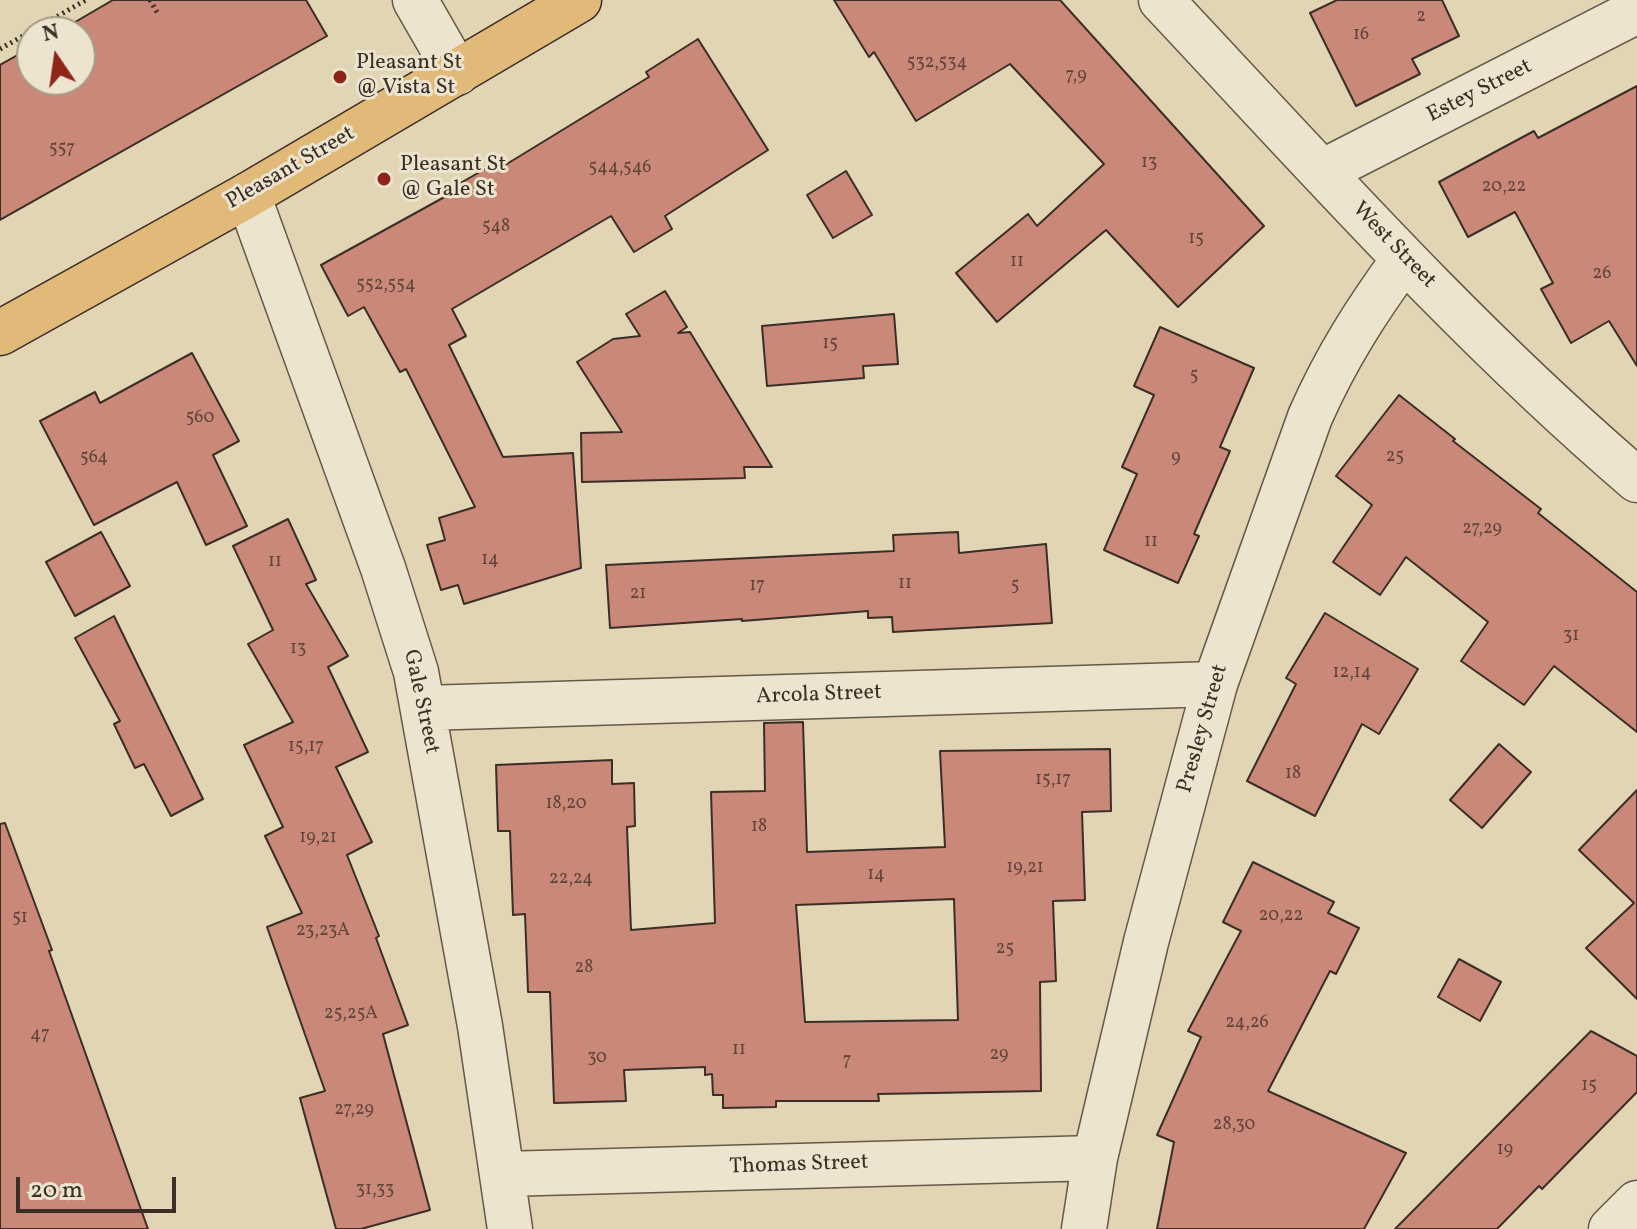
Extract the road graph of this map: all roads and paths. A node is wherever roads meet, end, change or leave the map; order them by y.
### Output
1 (86, 0) edge
2 (150, 0) edge
3 (415, 0) edge
4 (579, 0) edge
5 (1161, 0) edge
6 (1637, 11) edge
7 (158, 14) dead end
8 (0, 49) edge
9 (457, 73) junction
10 (1322, 172) junction
11 (248, 195) junction
12 (1404, 259) junction
13 (0, 333) edge
14 (1637, 480) edge
15 (1215, 684) junction
16 (424, 708) junction
17 (1095, 1158) junction
18 (503, 1174) junction
19 (1637, 1203) edge
20 (510, 1229) edge
21 (1084, 1229) edge
22 (1611, 1229) edge

1 - 8 path
2 - 7 path
3 - 9 street
4 - 9 main road, Pleasant Street
5 - 10 street, West Street
6 - 10 street, Estey Street
9 - 11 main road, Pleasant Street
10 - 12 street, West Street
11 - 13 main road, Pleasant Street
11 - 16 street, Gale Street
12 - 14 street, West Street
12 - 15 street, Presley Street
15 - 16 street, Arcola Street
15 - 17 street, Presley Street
16 - 18 street, Gale Street
17 - 18 street, Thomas Street
17 - 21 street, Presley Street
18 - 20 street, Gale Street
19 - 22 street

